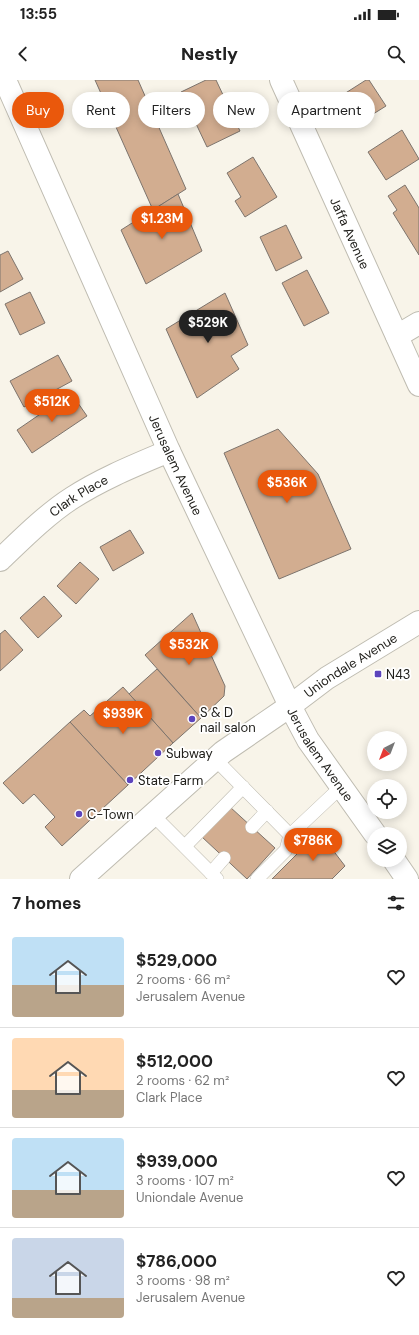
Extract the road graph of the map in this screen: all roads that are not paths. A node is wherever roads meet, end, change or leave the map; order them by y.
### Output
1 (5, 80) edge
2 (281, 80) edge
3 (419, 323) edge
4 (397, 336) junction
5 (419, 385) edge
6 (169, 450) junction
7 (0, 560) edge
8 (419, 622) edge
9 (290, 706) junction
10 (215, 759) junction
11 (243, 787) junction
12 (341, 787) junction
13 (267, 811) junction
14 (153, 815) junction
15 (370, 827) edge
16 (252, 828) dead end
17 (290, 835) junction
18 (185, 846) junction
19 (224, 858) dead end
20 (399, 867) edge
21 (214, 876) edge
22 (81, 879) edge
23 (257, 879) edge
24 (407, 879) edge

1 - 6 main road, Jerusalem Avenue
2 - 4 main road, Jaffa Avenue
3 - 4 main road
4 - 5 main road, Jaffa Avenue
6 - 7 main road, Clark Place
6 - 9 main road, Jerusalem Avenue
8 - 9 main road, Uniondale Avenue
9 - 10 main road, Uniondale Avenue
9 - 12 main road, Jerusalem Avenue
10 - 11 lane
10 - 14 main road, Uniondale Avenue
11 - 13 lane
11 - 18 lane
12 - 15 main road, Jerusalem Avenue
12 - 17 lane
13 - 16 lane
13 - 17 lane
14 - 18 lane
14 - 22 main road, Uniondale Avenue
17 - 23 lane
18 - 21 lane
19 - 21 lane
20 - 24 main road

